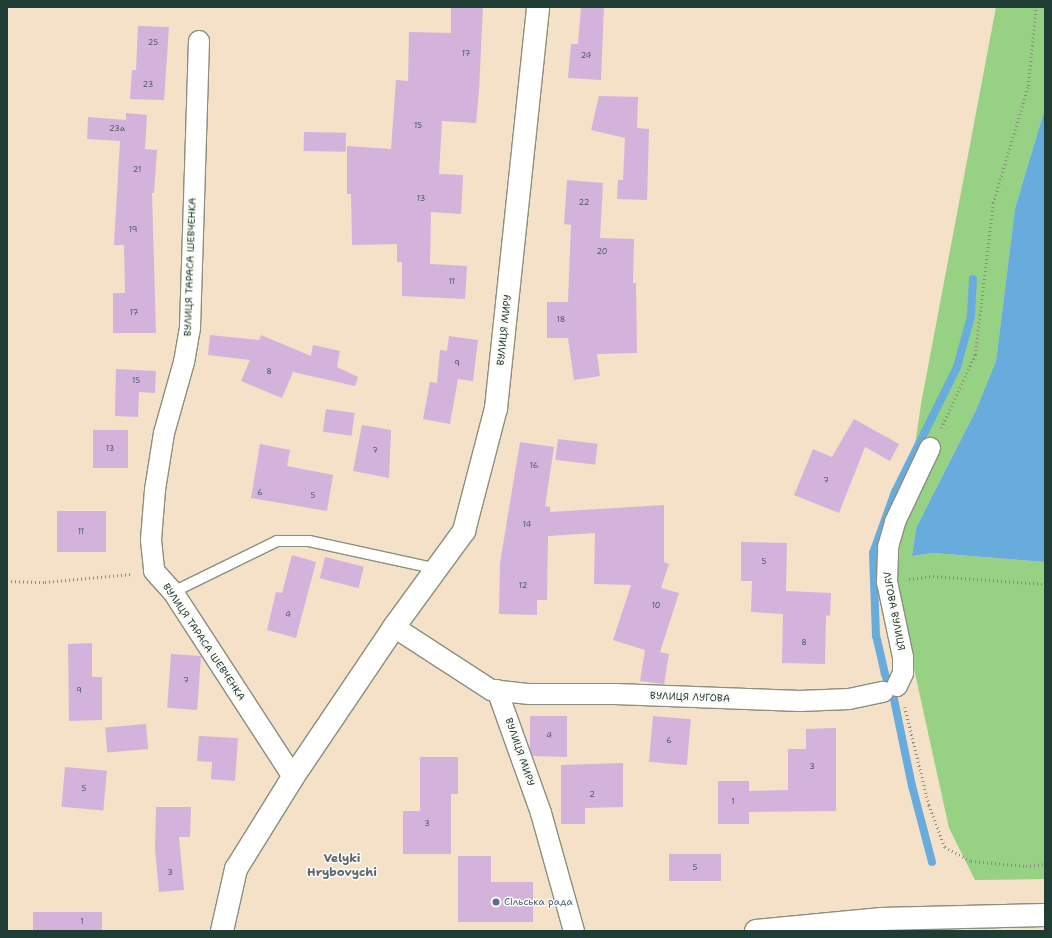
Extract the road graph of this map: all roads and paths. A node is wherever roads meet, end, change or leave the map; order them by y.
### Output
1 (538, 7) edge
2 (1036, 7) edge
3 (199, 41) dead end
4 (930, 448) joint
5 (437, 569) junction
6 (154, 571) junction
7 (7, 581) edge
8 (887, 582) junction
9 (1045, 584) edge
10 (173, 592) junction
11 (394, 627) junction
12 (893, 687) junction
13 (497, 690) junction
14 (293, 777) junction
15 (1045, 864) edge
16 (1045, 915) edge
17 (222, 931) edge
18 (574, 931) edge
19 (756, 931) edge

1 - 5 main road, ВУЛИЦЯ МИРУ
2 - 4 path
3 - 6 street, ВУЛИЦЯ ТАРАСА ШЕВЧЕНКА
4 - 8 street, ЛУГОВА ВУЛИЦЯ
5 - 10 lane
5 - 11 main road, ВУЛИЦЯ МИРУ
6 - 7 path
6 - 10 street, ВУЛИЦЯ ТАРАСА ШЕВЧЕНКА
8 - 9 path
8 - 12 street, ЛУГОВА ВУЛИЦЯ
10 - 14 street, ВУЛИЦЯ ТАРАСА ШЕВЧЕНКА
11 - 13 street
11 - 14 main road, ВУЛИЦЯ МИРУ
12 - 13 street, ВУЛИЦЯ ЛУГОВА
12 - 15 path
13 - 18 street, ВУЛИЦЯ МИРУ
14 - 17 main road
16 - 19 main road

